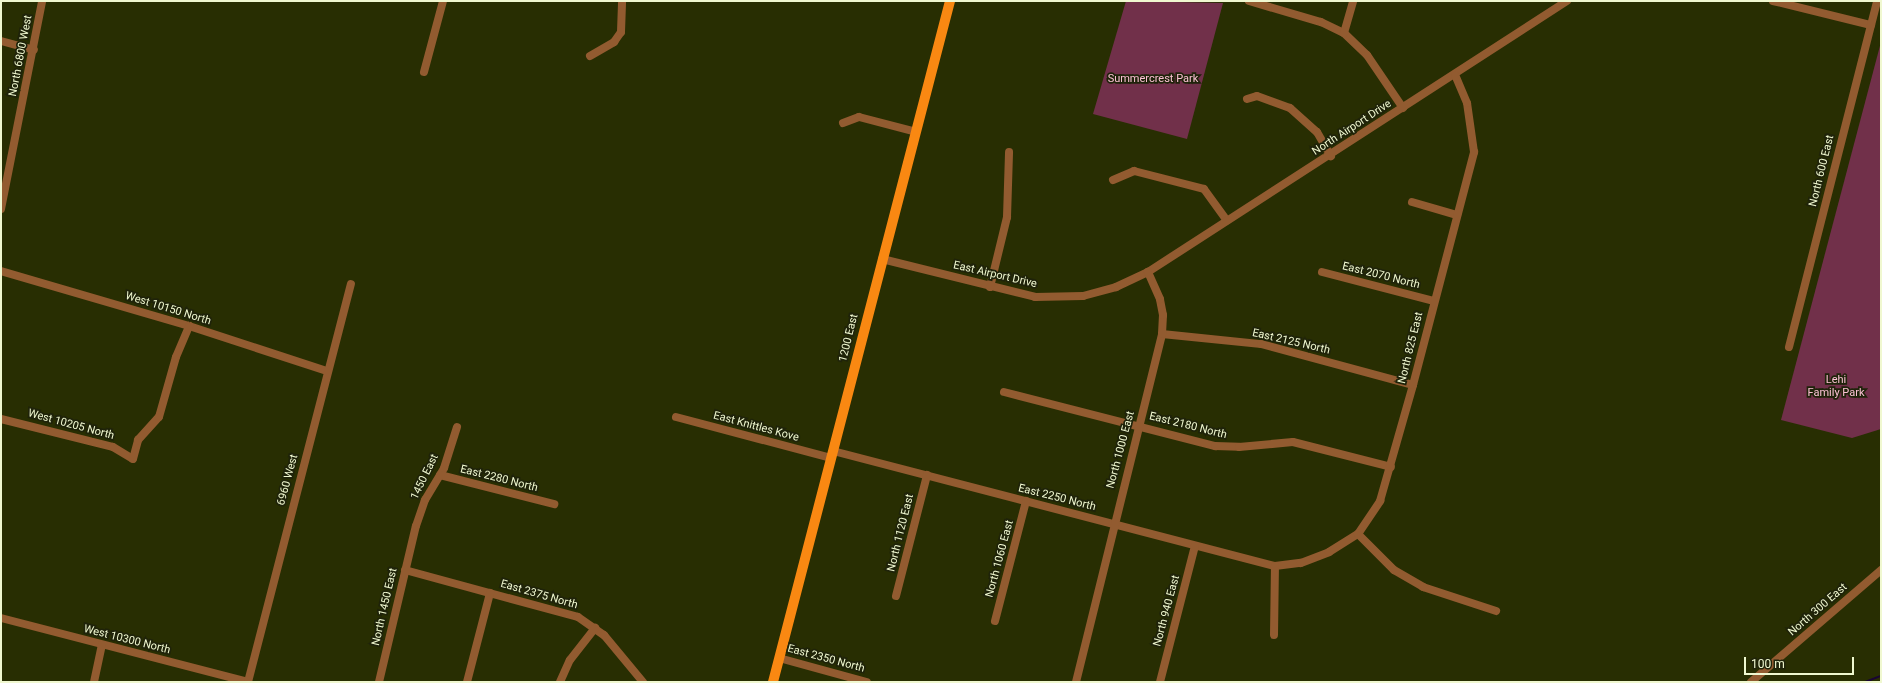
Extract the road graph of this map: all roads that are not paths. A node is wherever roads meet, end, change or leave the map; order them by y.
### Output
1 (42, 1) edge
2 (443, 1) edge
3 (622, 1) edge
4 (950, 1) edge
5 (1248, 1) edge
6 (1353, 1) edge
7 (1567, 1) edge
8 (1773, 1) edge
9 (1877, 1) edge
10 (1871, 25) junction
11 (1344, 33) junction
12 (1, 41) edge
13 (34, 50) junction
14 (590, 56) dead end
15 (424, 72) dead end
16 (1455, 75) junction
17 (1247, 99) dead end
18 (1403, 108) junction
19 (843, 123) dead end
20 (916, 132) junction
21 (1009, 152) dead end
22 (1330, 156) junction
23 (1113, 180) dead end
24 (1412, 202) dead end
25 (1, 209) edge
26 (1457, 216) junction
27 (1227, 221) junction
28 (882, 259) junction
29 (1, 271) edge
30 (1148, 272) junction
31 (1322, 272) dead end
32 (351, 284) dead end
33 (990, 287) junction
34 (1434, 301) junction
35 (189, 326) junction
36 (1162, 334) junction
37 (1789, 347) dead end
38 (327, 371) junction
39 (1413, 385) junction
40 (1004, 392) dead end
41 (676, 417) dead end
42 (1, 419) edge
43 (1139, 426) junction
44 (457, 427) dead end
45 (832, 454) junction
46 (1391, 467) junction
47 (440, 475) junction
48 (927, 475) junction
49 (1026, 501) junction
50 (554, 504) dead end
51 (1114, 523) junction
52 (1358, 534) junction
53 (413, 537) joint
54 (1195, 546) junction
55 (1275, 566) junction
56 (405, 570) junction
57 (1881, 570) edge
58 (490, 593) junction
59 (896, 596) dead end
60 (1496, 611) dead end
61 (1, 618) edge
62 (995, 622) dead end
63 (595, 628) junction
64 (1274, 635) dead end
65 (102, 645) junction
66 (779, 658) junction
67 (94, 682) edge
68 (248, 682) edge
69 (379, 682) edge
70 (467, 682) edge
71 (560, 682) edge
72 (643, 682) edge
73 (773, 682) edge
74 (867, 682) edge
75 (1076, 682) edge
76 (1160, 682) edge
77 (1751, 682) edge

1 - 13 street, North 6800 West
2 - 15 street
3 - 14 street
4 - 20 main road, 1200 East
5 - 11 street
6 - 11 street
7 - 16 street, North Airport Drive
8 - 10 street
9 - 10 street, North 600 East
10 - 37 street, North 600 East
11 - 18 street
12 - 13 street
13 - 25 street, North 6800 West
16 - 18 street, North Airport Drive
16 - 26 street, North 825 East
17 - 22 street
18 - 22 street, North Airport Drive
19 - 20 street
20 - 28 main road, 1200 East
21 - 33 street
22 - 27 street, North Airport Drive
23 - 27 street
24 - 26 street
26 - 34 street, North 825 East
27 - 30 street, North Airport Drive
28 - 33 street, East Airport Drive
28 - 45 main road, 1200 East
29 - 35 street, West 10150 North
30 - 33 street, East Airport Drive
30 - 36 street, North 1000 East
31 - 34 street, East 2070 North
32 - 38 street, 6960 West
34 - 39 street, North 825 East
35 - 38 street, West 10150 North
35 - 42 street, West 10205 North
36 - 39 street, East 2125 North
36 - 43 street, North 1000 East
38 - 68 street, 6960 West
39 - 46 street, North 825 East
40 - 43 street, East 2180 North
41 - 45 street, East Knittles Kove
43 - 46 street, East 2180 North
43 - 51 street, North 1000 East
44 - 47 street, 1450 East
45 - 48 street, East 2250 North
45 - 66 main road, 1200 East
46 - 52 street, North 825 East
47 - 50 street, East 2280 North
47 - 53 street, 1450 East
48 - 49 street, East 2250 North
48 - 59 street, North 1120 East
49 - 51 street, East 2250 North
49 - 62 street, North 1060 East
51 - 54 street, East 2250 North
51 - 75 street, North 1000 East
52 - 55 street, North 825 East
52 - 60 street
53 - 56 street, North 1450 East
54 - 55 street, East 2250 North
54 - 76 street, North 940 East
55 - 64 street
56 - 58 street, East 2375 North
56 - 69 street, North 1450 East
57 - 77 street, North 300 East
58 - 63 street, East 2375 North
58 - 70 street
61 - 65 street, West 10300 North
63 - 71 street
63 - 72 street, East 2375 North
65 - 67 street
65 - 68 street, West 10300 North
66 - 73 main road, 1200 East
66 - 74 street, East 2350 North

